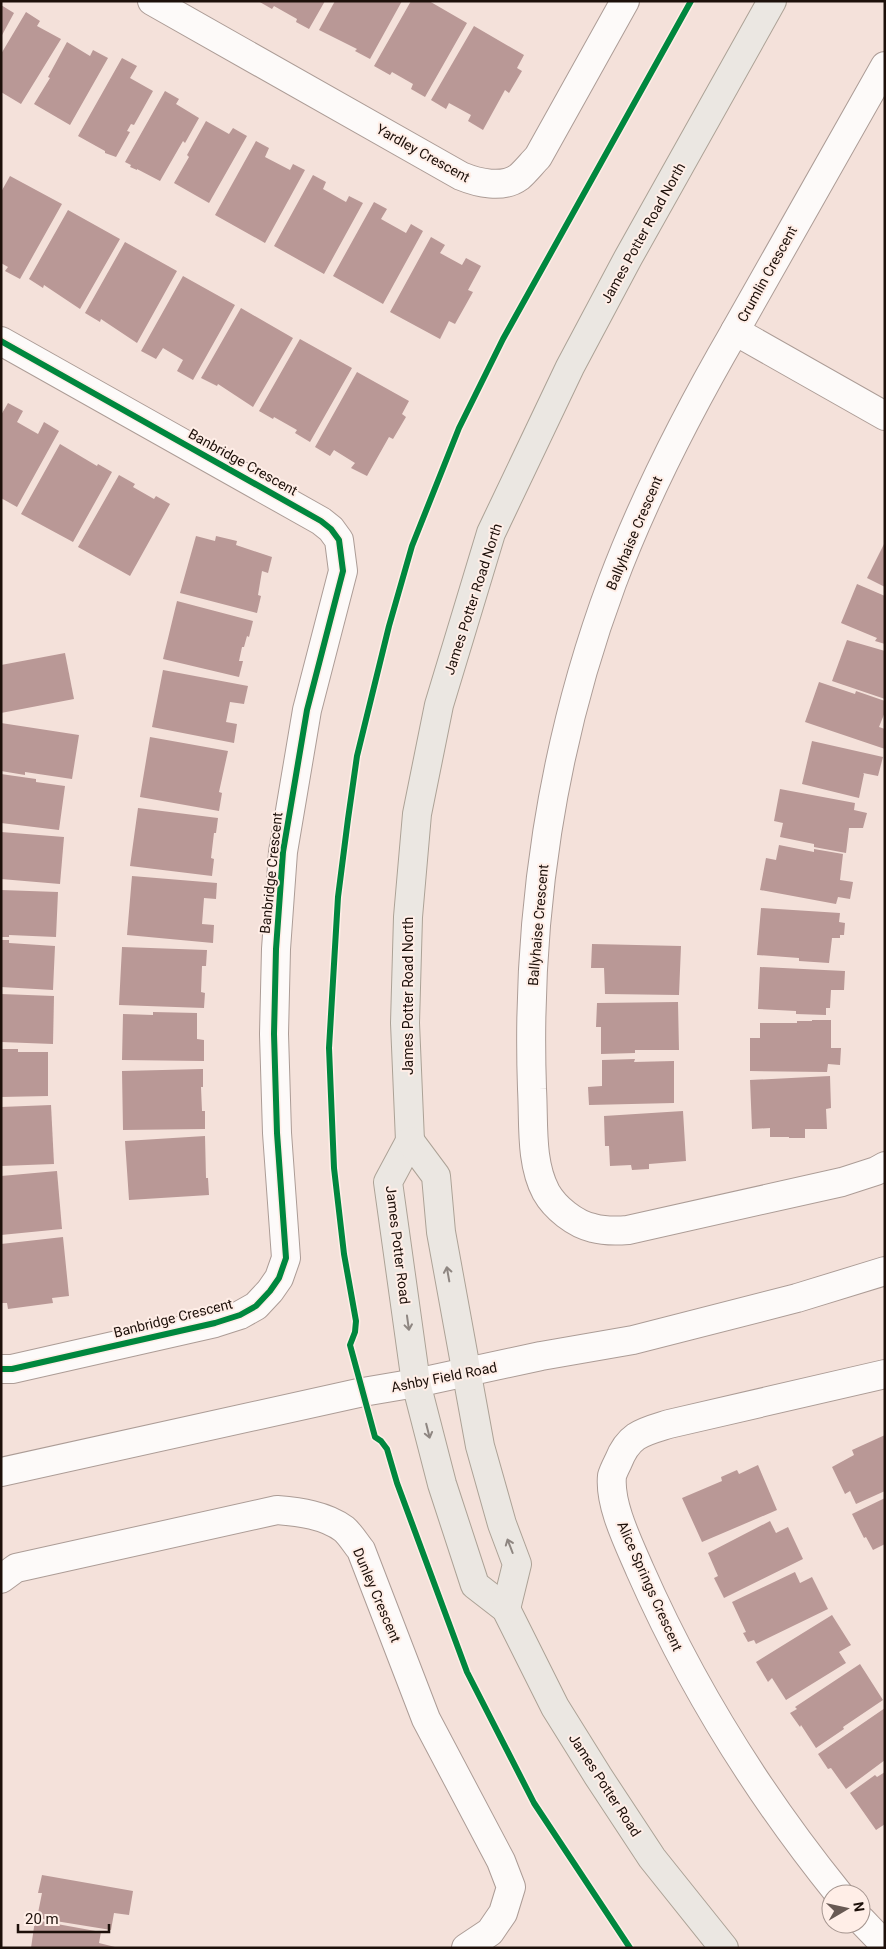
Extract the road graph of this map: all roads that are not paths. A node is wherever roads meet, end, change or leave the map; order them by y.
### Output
1 (152, 1) edge
2 (625, 1) edge
3 (772, 1) edge
4 (885, 66) edge
5 (735, 331) junction
6 (1, 342) edge
7 (885, 416) edge
8 (410, 1141) junction
9 (885, 1166) edge
10 (885, 1271) edge
11 (1, 1369) edge
12 (466, 1374) junction
13 (885, 1374) edge
14 (416, 1383) junction
15 (1, 1472) edge
16 (1, 1579) edge
17 (506, 1609) junction
18 (831, 1884) edge
19 (871, 1930) edge
20 (885, 1945) edge
21 (466, 1948) edge
22 (724, 1948) edge

1 - 2 street, Yardley Crescent
3 - 8 main road, James Potter Road North
4 - 5 street, Crumlin Crescent
5 - 7 street, Crumlin Crescent
5 - 9 street, Ballyhaise Crescent
6 - 11 street, Banbridge Crescent
12 -> 8 main road
8 -> 14 main road, James Potter Road
10 - 12 street, Ashby Field Road
12 - 14 street, Ashby Field Road
17 -> 12 main road
13 - 18 street, Alice Springs Crescent
14 - 15 street, Ashby Field Road
14 -> 17 main road, James Potter Road
16 - 21 street, Dunley Crescent
17 - 22 main road, James Potter Road
19 - 20 street

